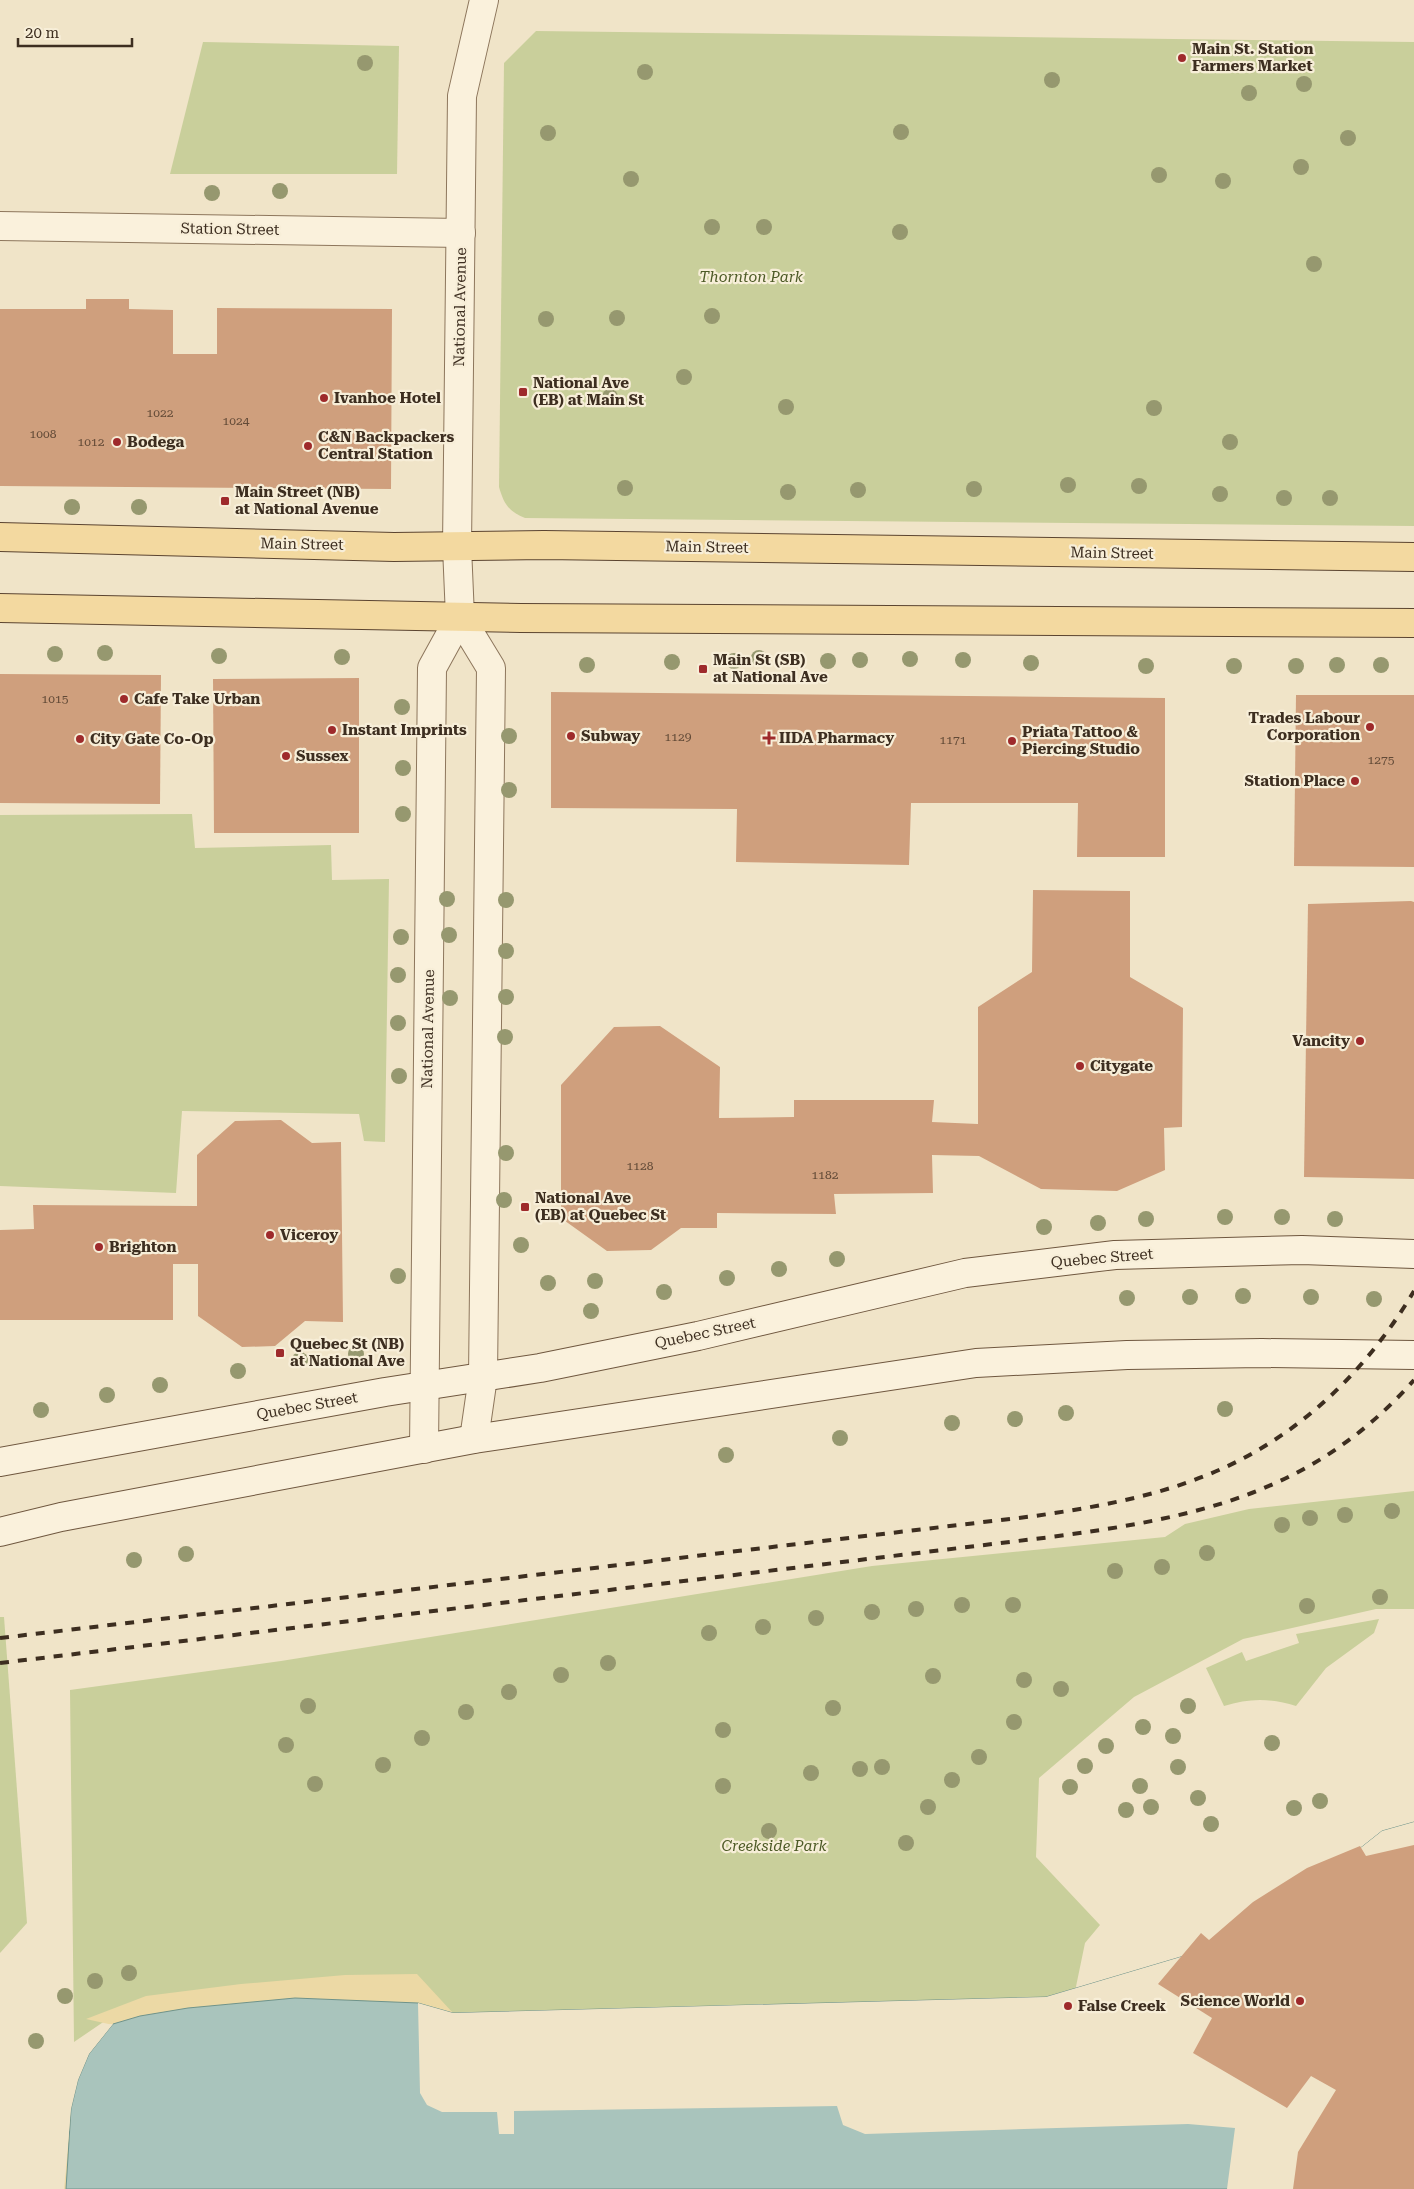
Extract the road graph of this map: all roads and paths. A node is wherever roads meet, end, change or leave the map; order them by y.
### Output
1 (484, 0) edge
2 (0, 226) edge
3 (461, 233) junction
4 (0, 537) edge
5 (457, 547) junction
6 (1414, 558) edge
7 (0, 608) edge
8 (460, 617) junction
9 (1414, 623) edge
10 (1414, 1254) edge
11 (1414, 1355) edge
12 (483, 1377) junction
13 (424, 1386) junction
14 (474, 1439) junction
15 (424, 1449) junction
16 (0, 1462) edge
17 (0, 1532) edge

1 - 3 main road, National Avenue
2 - 3 main road, Station Street
3 - 5 main road, National Avenue
4 - 5 main road, Main Street
5 - 6 main road, Main Street
5 - 8 main road, National Avenue
7 - 8 main road
8 - 9 main road
8 - 12 main road, National Avenue
8 - 13 main road, National Avenue
10 - 12 main road, Quebec Street
11 - 14 main road
12 - 13 main road, Quebec Street
12 - 14 main road, National Avenue
13 - 15 main road, National Avenue
13 - 16 main road, Quebec Street
14 - 15 main road
15 - 17 main road

